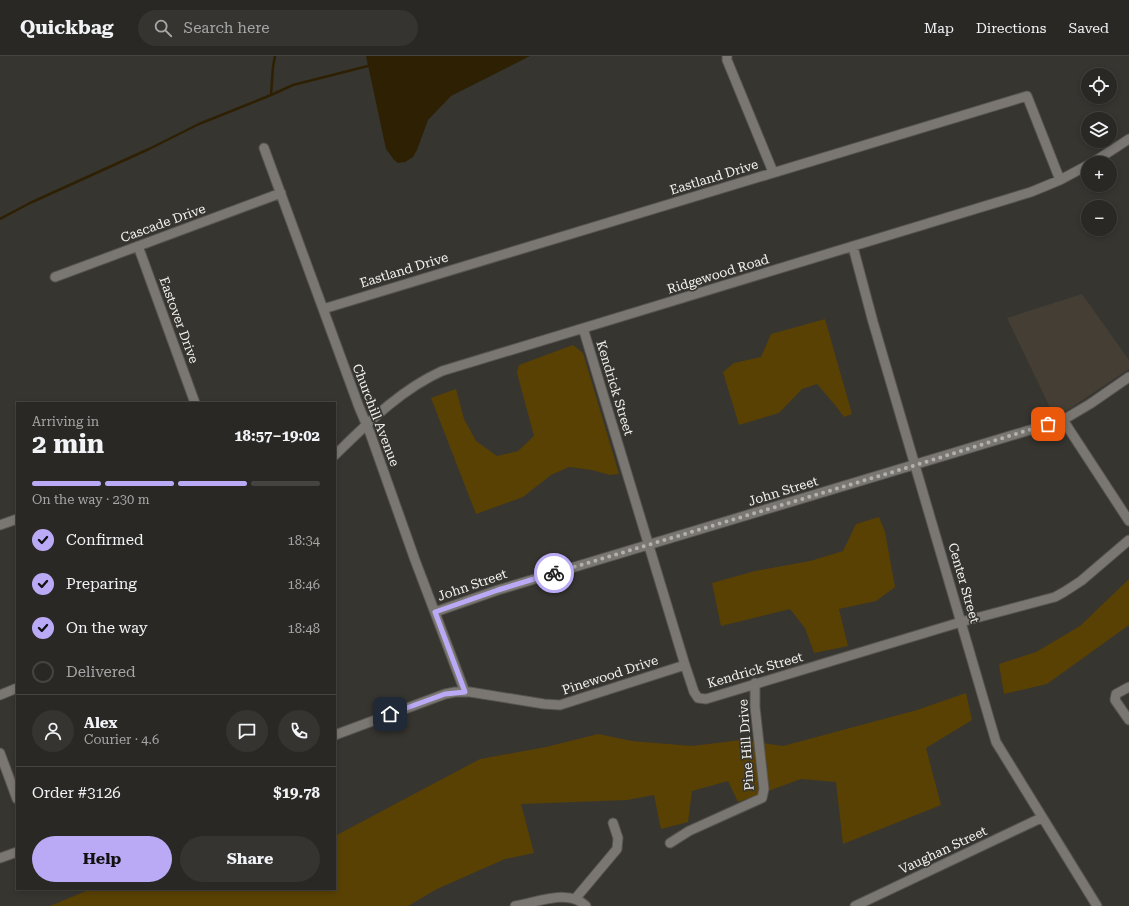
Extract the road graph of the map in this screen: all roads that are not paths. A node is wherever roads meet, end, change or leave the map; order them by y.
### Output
1 (727, 56) edge
2 (1129, 139) edge
3 (264, 148) dead end
4 (1103, 156) edge
5 (1081, 169) edge
6 (773, 172) junction
7 (1060, 180) junction
8 (281, 193) junction
9 (138, 246) junction
10 (853, 247) junction
11 (55, 277) dead end
12 (323, 309) junction
13 (583, 328) junction
14 (1129, 377) edge
15 (195, 402) edge
16 (1063, 420) junction
17 (366, 425) junction
18 (336, 454) edge
19 (916, 465) junction
20 (16, 519) edge
21 (1129, 521) edge
22 (0, 526) edge
23 (1129, 540) edge
24 (648, 544) junction
25 (435, 612) junction
26 (961, 622) junction
27 (685, 665) junction
28 (755, 683) junction
29 (1129, 687) edge
30 (16, 688) edge
31 (465, 692) junction
32 (0, 694) edge
33 (1129, 720) edge
34 (336, 734) edge
35 (0, 753) edge
36 (16, 796) edge
37 (1042, 818) junction
38 (613, 823) dead end
39 (670, 843) dead end
40 (16, 852) edge
41 (0, 858) edge
42 (575, 899) junction
43 (515, 906) edge
44 (586, 906) edge
45 (855, 906) edge
46 (1097, 906) edge

1 - 6 street
2 - 4 street
3 - 8 street, Churchill Avenue
5 - 7 street, Ridgewood Road
6 - 7 street, Eastland Drive
6 - 12 street, Eastland Drive
7 - 10 street, Ridgewood Road
8 - 9 street, Cascade Drive
8 - 12 street, Churchill Avenue
9 - 11 street, Cascade Drive
9 - 15 street, Eastover Drive
10 - 13 street, Ridgewood Road
10 - 19 street, Center Street
12 - 17 street, Churchill Avenue
13 - 17 street, Ridgewood Road
13 - 24 street, Kendrick Street
14 - 16 street, John Street
16 - 19 street, John Street
16 - 21 street
17 - 18 street, Ridgewood Road
17 - 25 street, Churchill Avenue
19 - 24 street, John Street
19 - 26 street, Center Street
20 - 22 street
23 - 26 street, Kendrick Street
24 - 25 street, John Street
24 - 27 street, Kendrick Street
25 - 31 street, Churchill Avenue
26 - 28 street, Kendrick Street
26 - 37 street, Center Street
27 - 28 street, Kendrick Street
27 - 31 street, Pinewood Drive
28 - 39 street, Pine Hill Drive
29 - 33 street
30 - 32 street
31 - 34 street, Pinewood Drive
35 - 36 street
37 - 45 street, Vaughan Street
37 - 46 street, Center Street
38 - 42 street
40 - 41 street
42 - 43 street
42 - 44 street

